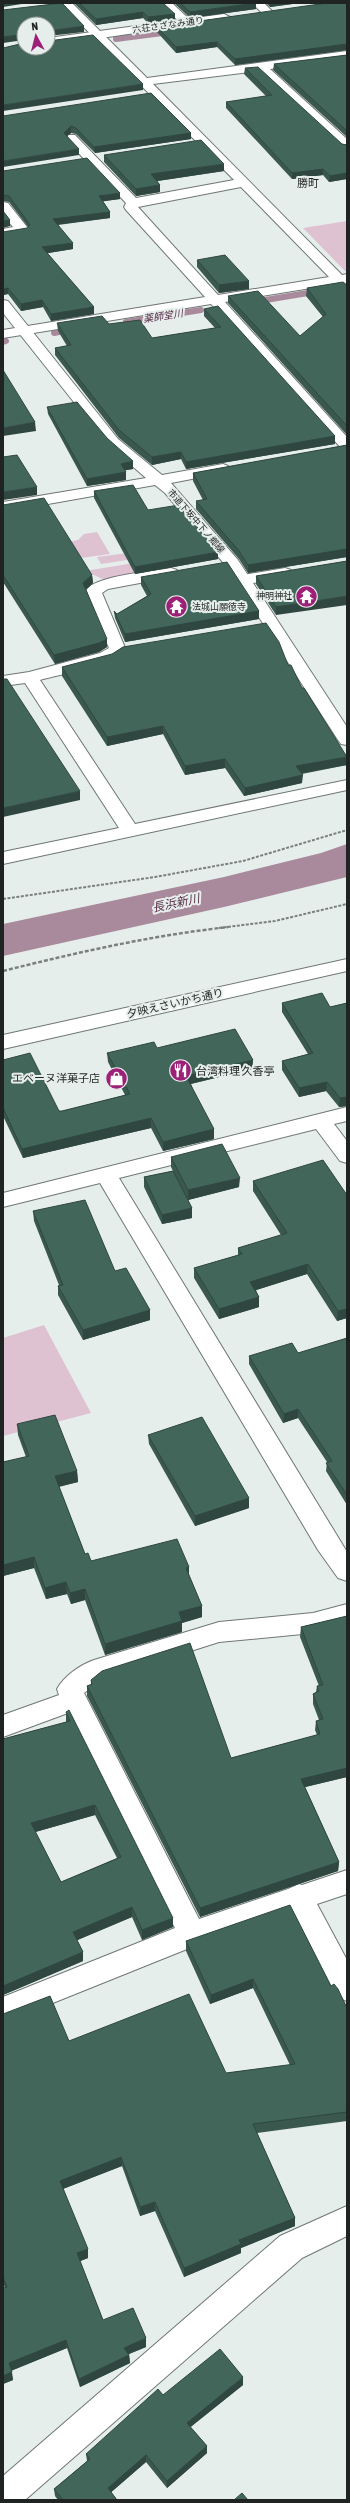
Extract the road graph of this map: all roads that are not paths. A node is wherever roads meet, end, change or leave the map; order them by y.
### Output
1 (62, 3) edge
2 (165, 3) edge
3 (255, 8) edge
4 (271, 11) edge
5 (238, 16) edge
6 (186, 22) junction
7 (96, 35) junction
8 (56, 41) edge
9 (347, 55) edge
10 (261, 67) junction
11 (144, 82) junction
12 (156, 93) junction
13 (140, 96) edge
14 (71, 138) edge
15 (203, 142) junction
16 (188, 144) edge
17 (347, 146) edge
18 (106, 156) edge
19 (91, 159) junction
20 (76, 161) edge
21 (242, 183) junction
22 (133, 202) junction
23 (3, 206) edge
24 (3, 233) edge
25 (344, 281) edge
26 (213, 300) junction
27 (3, 304) edge
28 (24, 330) junction
29 (3, 334) edge
30 (347, 447) edge
31 (331, 451) edge
32 (238, 467) edge
33 (158, 480) junction
34 (3, 507) edge
35 (302, 570) edge
36 (185, 571) edge
37 (243, 580) junction
38 (30, 677) junction
39 (3, 681) edge
40 (347, 740) edge
41 (347, 785) edge
42 (130, 830) junction
43 (3, 858) edge
44 (347, 965) edge
45 (3, 1042) edge
46 (347, 1114) edge
47 (320, 1120) junction
48 (347, 1156) edge
49 (107, 1176) junction
50 (3, 1200) edge
51 (347, 1572) edge
52 (347, 1614) edge
53 (74, 1700) junction
54 (3, 1726) edge
55 (347, 1882) edge
56 (299, 1896) junction
57 (192, 1934) junction
58 (347, 1988) edge
59 (3, 2010) edge
60 (347, 2222) edge
61 (3, 2498) edge

1 - 7 street
2 - 6 street
3 - 4 street
5 - 6 street, 六荘さざなみ通り
6 - 7 street, 六荘さざなみ通り
7 - 8 street, 六荘さざなみ通り
7 - 11 street
9 - 10 street
10 - 11 street
10 - 17 street
11 - 12 street
12 - 13 street
12 - 15 street
14 - 19 street
15 - 16 street
15 - 21 street
18 - 19 street
19 - 20 street
19 - 22 street
21 - 22 street
21 - 25 street
22 - 26 street
23 - 24 street
25 - 26 street
26 - 28 street
26 - 30 street
27 - 28 street, 市道下坂中下ノ郷線
28 - 29 street
28 - 33 street, 市道下坂中下ノ郷線
30 - 31 street
32 - 33 street
33 - 34 street
33 - 37 street, 市道下坂中下ノ郷線
35 - 37 street
36 - 38 street
37 - 40 street, 市道下坂中下ノ郷線
38 - 39 street
38 - 42 street
41 - 42 street
42 - 43 street
44 - 45 street, 夕映えさいかち通り
46 - 47 street
47 - 48 street
47 - 49 street
49 - 50 street
49 - 51 street
52 - 53 street
53 - 54 street
53 - 57 street
55 - 56 street
56 - 57 street
56 - 58 street
57 - 59 street
60 - 61 street

